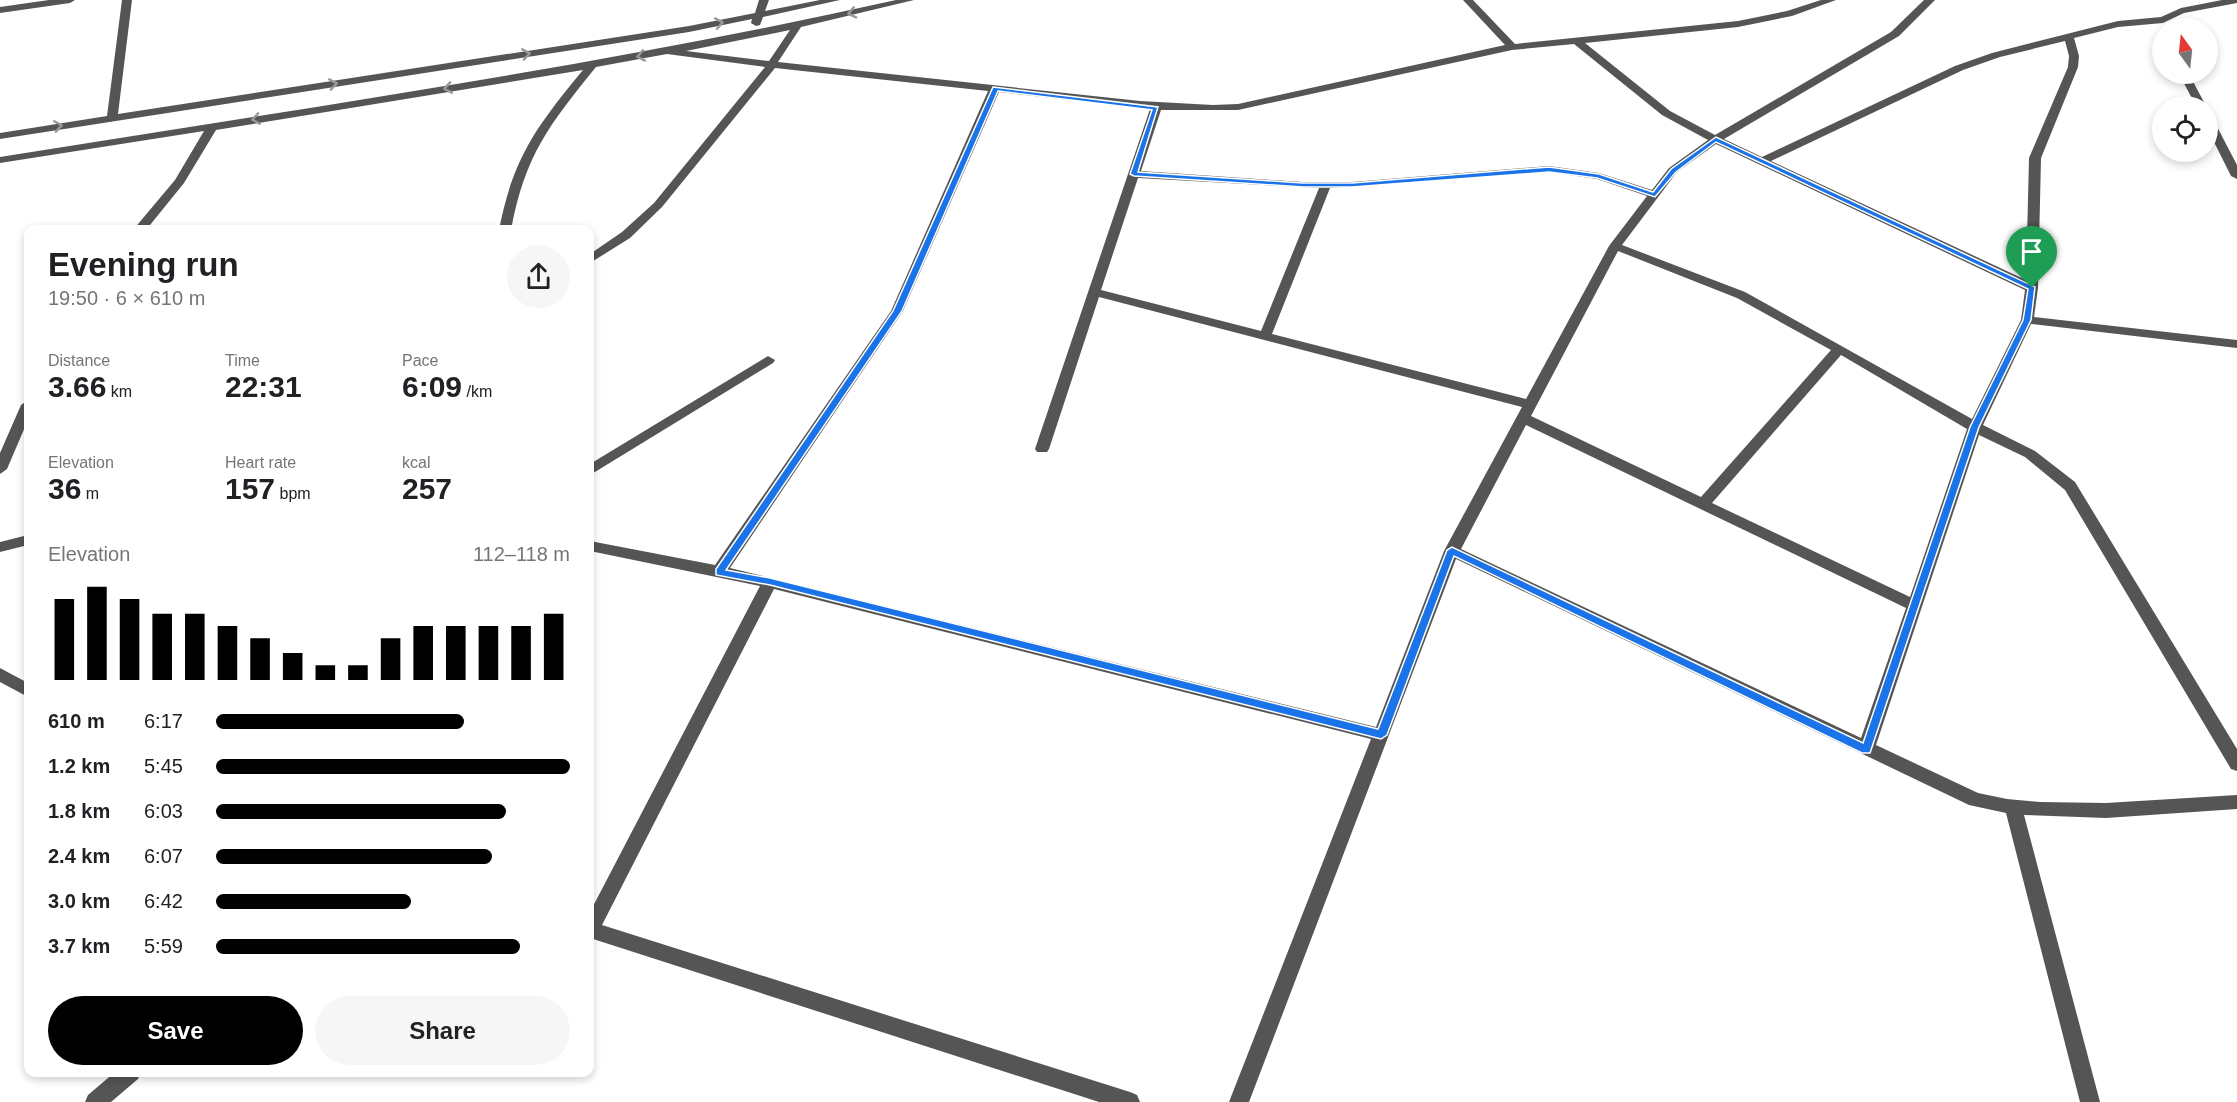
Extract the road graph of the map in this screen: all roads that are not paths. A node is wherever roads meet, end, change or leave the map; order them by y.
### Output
1 (70, 0) edge
2 (127, 0) edge
3 (764, 0) edge
4 (835, 0) edge
5 (909, 0) edge
6 (1467, 0) edge
7 (1831, 0) edge
8 (1930, 0) edge
9 (2237, 0) edge
10 (806, 3) edge
11 (0, 10) edge
12 (758, 16) junction
13 (2171, 18) edge
14 (2152, 24) edge
15 (798, 27) junction
16 (753, 35) junction
17 (2069, 37) junction
18 (1577, 41) junction
19 (1512, 47) junction
20 (667, 51) junction
21 (592, 64) junction
22 (771, 66) junction
23 (995, 88) junction
24 (1156, 108) junction
25 (112, 118) junction
26 (213, 125) junction
27 (0, 136) edge
28 (1716, 139) junction
29 (2218, 139) edge
30 (0, 160) edge
31 (1763, 161) junction
32 (1134, 174) junction
33 (2237, 176) edge
34 (1326, 185) junction
35 (1655, 195) junction
36 (143, 225) edge
37 (506, 225) edge
38 (1616, 246) junction
39 (594, 256) edge
40 (2032, 288) junction
41 (1095, 292) junction
42 (2027, 320) junction
43 (1265, 336) junction
44 (2237, 344) edge
45 (1839, 349) junction
46 (768, 360) dead end
47 (1531, 405) junction
48 (24, 414) edge
49 (1522, 418) junction
50 (1975, 427) junction
51 (1042, 449) dead end
52 (594, 468) edge
53 (0, 469) edge
54 (1703, 504) junction
55 (24, 541) edge
56 (0, 547) edge
57 (594, 547) edge
58 (1452, 550) junction
59 (719, 572) junction
60 (770, 582) junction
61 (1913, 605) junction
62 (0, 674) edge
63 (24, 689) edge
64 (1381, 735) junction
65 (1866, 749) junction
66 (2237, 764) edge
67 (2237, 801) edge
68 (2014, 809) junction
69 (594, 922) edge
70 (594, 931) edge
71 (125, 1077) edge
72 (95, 1102) edge
73 (1130, 1102) edge
74 (1239, 1102) edge
75 (2090, 1102) edge

1 - 11 street
2 - 25 street
3 - 12 street
4 - 10 street
5 -> 15 street
6 - 19 street
7 - 18 street
8 - 28 street
9 - 13 street
10 - 12 street
10 - 15 street
12 - 16 street
25 -> 12 street
14 - 17 street
15 - 16 street
15 - 22 street
16 - 20 street
17 - 31 street
17 - 40 street
18 - 19 street
18 - 28 street
19 - 24 street
20 -> 21 street
20 - 22 street
21 -> 26 street
21 - 37 street
22 - 23 street
22 - 39 street
23 - 24 street
23 - 59 street
24 - 32 street
27 -> 25 street
26 - 30 street
26 - 36 street
28 - 31 street
28 - 35 street
29 - 33 street
31 - 40 street
32 - 34 street
32 - 41 street
34 - 35 street
34 - 43 street
35 - 38 street
38 - 45 street
38 - 47 street
40 - 42 street
41 - 43 street
41 - 51 street
42 - 44 street
42 - 50 street
43 - 47 street
45 - 50 street
45 - 54 street
46 - 52 street
47 - 49 street
48 - 53 street
49 - 54 street
49 - 58 street
50 - 61 street
50 - 66 street
54 - 61 street
55 - 56 street
57 - 59 street
58 - 64 street
58 - 65 street
59 - 60 street
60 - 64 street
60 - 69 street
61 - 65 street
62 - 63 street
64 - 74 street
65 - 68 street
67 - 68 street
68 - 75 street
70 - 73 street
71 - 72 street

